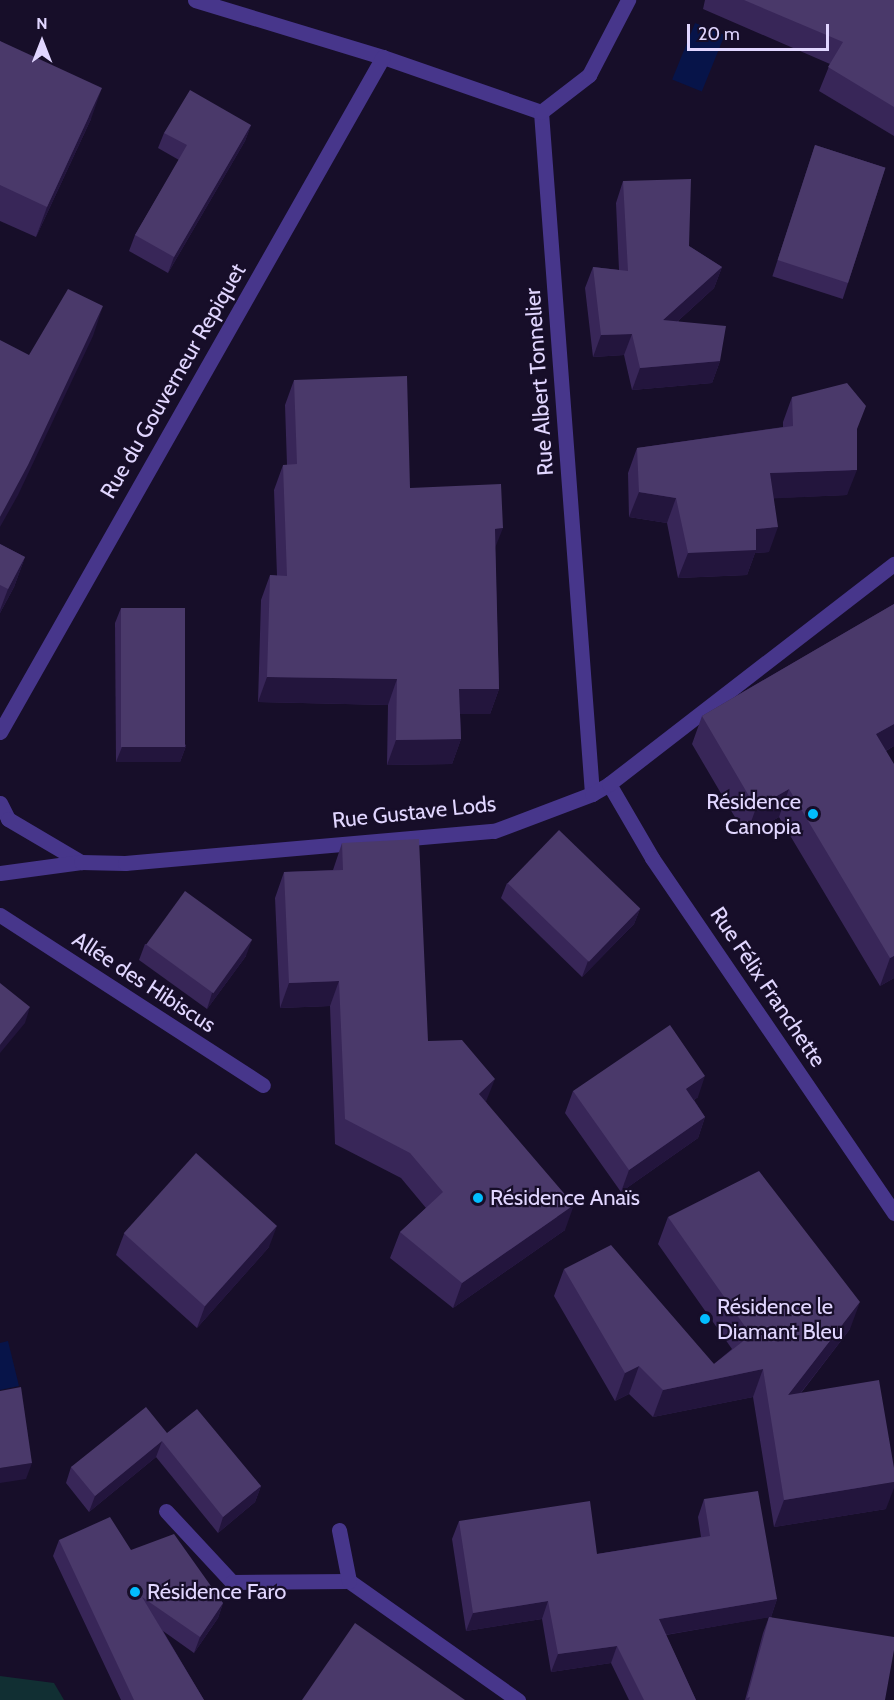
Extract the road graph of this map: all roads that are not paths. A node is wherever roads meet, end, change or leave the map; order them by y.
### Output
1 (195, 0) edge
2 (628, 0) edge
3 (383, 57) junction
4 (541, 112) junction
5 (894, 564) edge
6 (0, 731) edge
7 (609, 784) junction
8 (592, 794) junction
9 (0, 803) edge
10 (81, 862) junction
11 (0, 873) edge
12 (0, 915) edge
13 (263, 1086) dead end
14 (894, 1213) edge
15 (166, 1511) dead end
16 (339, 1530) dead end
17 (349, 1581) junction
18 (518, 1700) edge

1 - 3 street
2 - 4 street
3 - 4 street
3 - 6 street, Rue du Gouverneur Repiquet
4 - 8 street, Rue Albert Tonnelier
5 - 7 street, Rue Gustave Lods
7 - 8 street, Rue Gustave Lods
7 - 14 street, Rue Félix Franchette
8 - 10 street, Rue Gustave Lods
9 - 10 street
10 - 11 street, Rue Gustave Lods
12 - 13 street, Allée des Hibiscus
15 - 17 street
16 - 17 street
17 - 18 street

